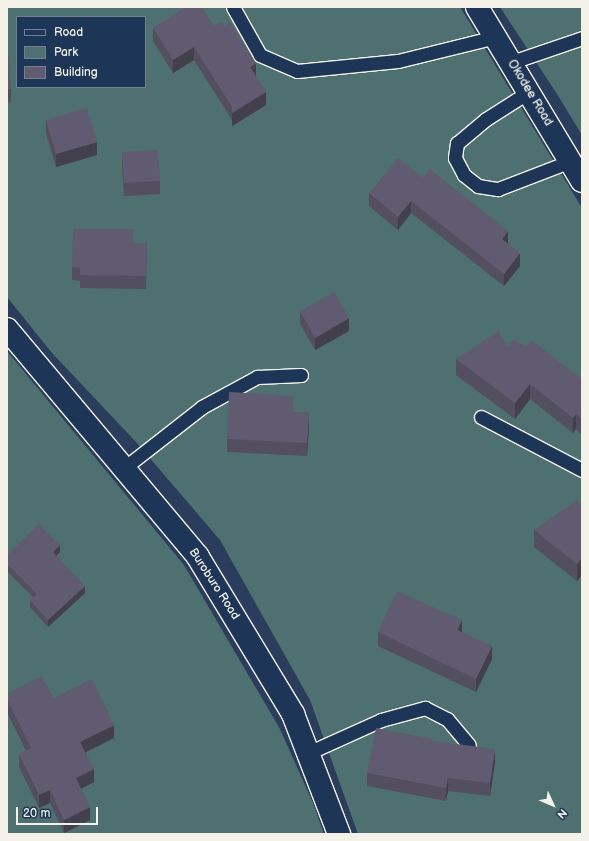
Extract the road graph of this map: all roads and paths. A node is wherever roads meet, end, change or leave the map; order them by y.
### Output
1 (233, 7) edge
2 (478, 7) edge
3 (496, 37) junction
4 (582, 38) edge
5 (512, 62) junction
6 (530, 91) junction
7 (571, 161) junction
8 (582, 180) edge
9 (7, 329) edge
10 (301, 375) dead end
11 (481, 417) dead end
12 (124, 468) junction
13 (582, 470) edge
14 (469, 744) edge
15 (308, 753) junction
16 (339, 834) edge

1 - 3 lane
2 - 3 street, Okodee Road
3 - 5 street, Okodee Road
4 - 5 lane
5 - 6 street, Okodee Road
6 - 7 street, Okodee Road
6 - 7 lane
7 - 8 street, Okodee Road
9 - 12 street, Buroburo Road
10 - 12 lane
11 - 13 lane
12 - 15 street, Buroburo Road
14 - 15 lane
15 - 16 street, Buroburo Road

